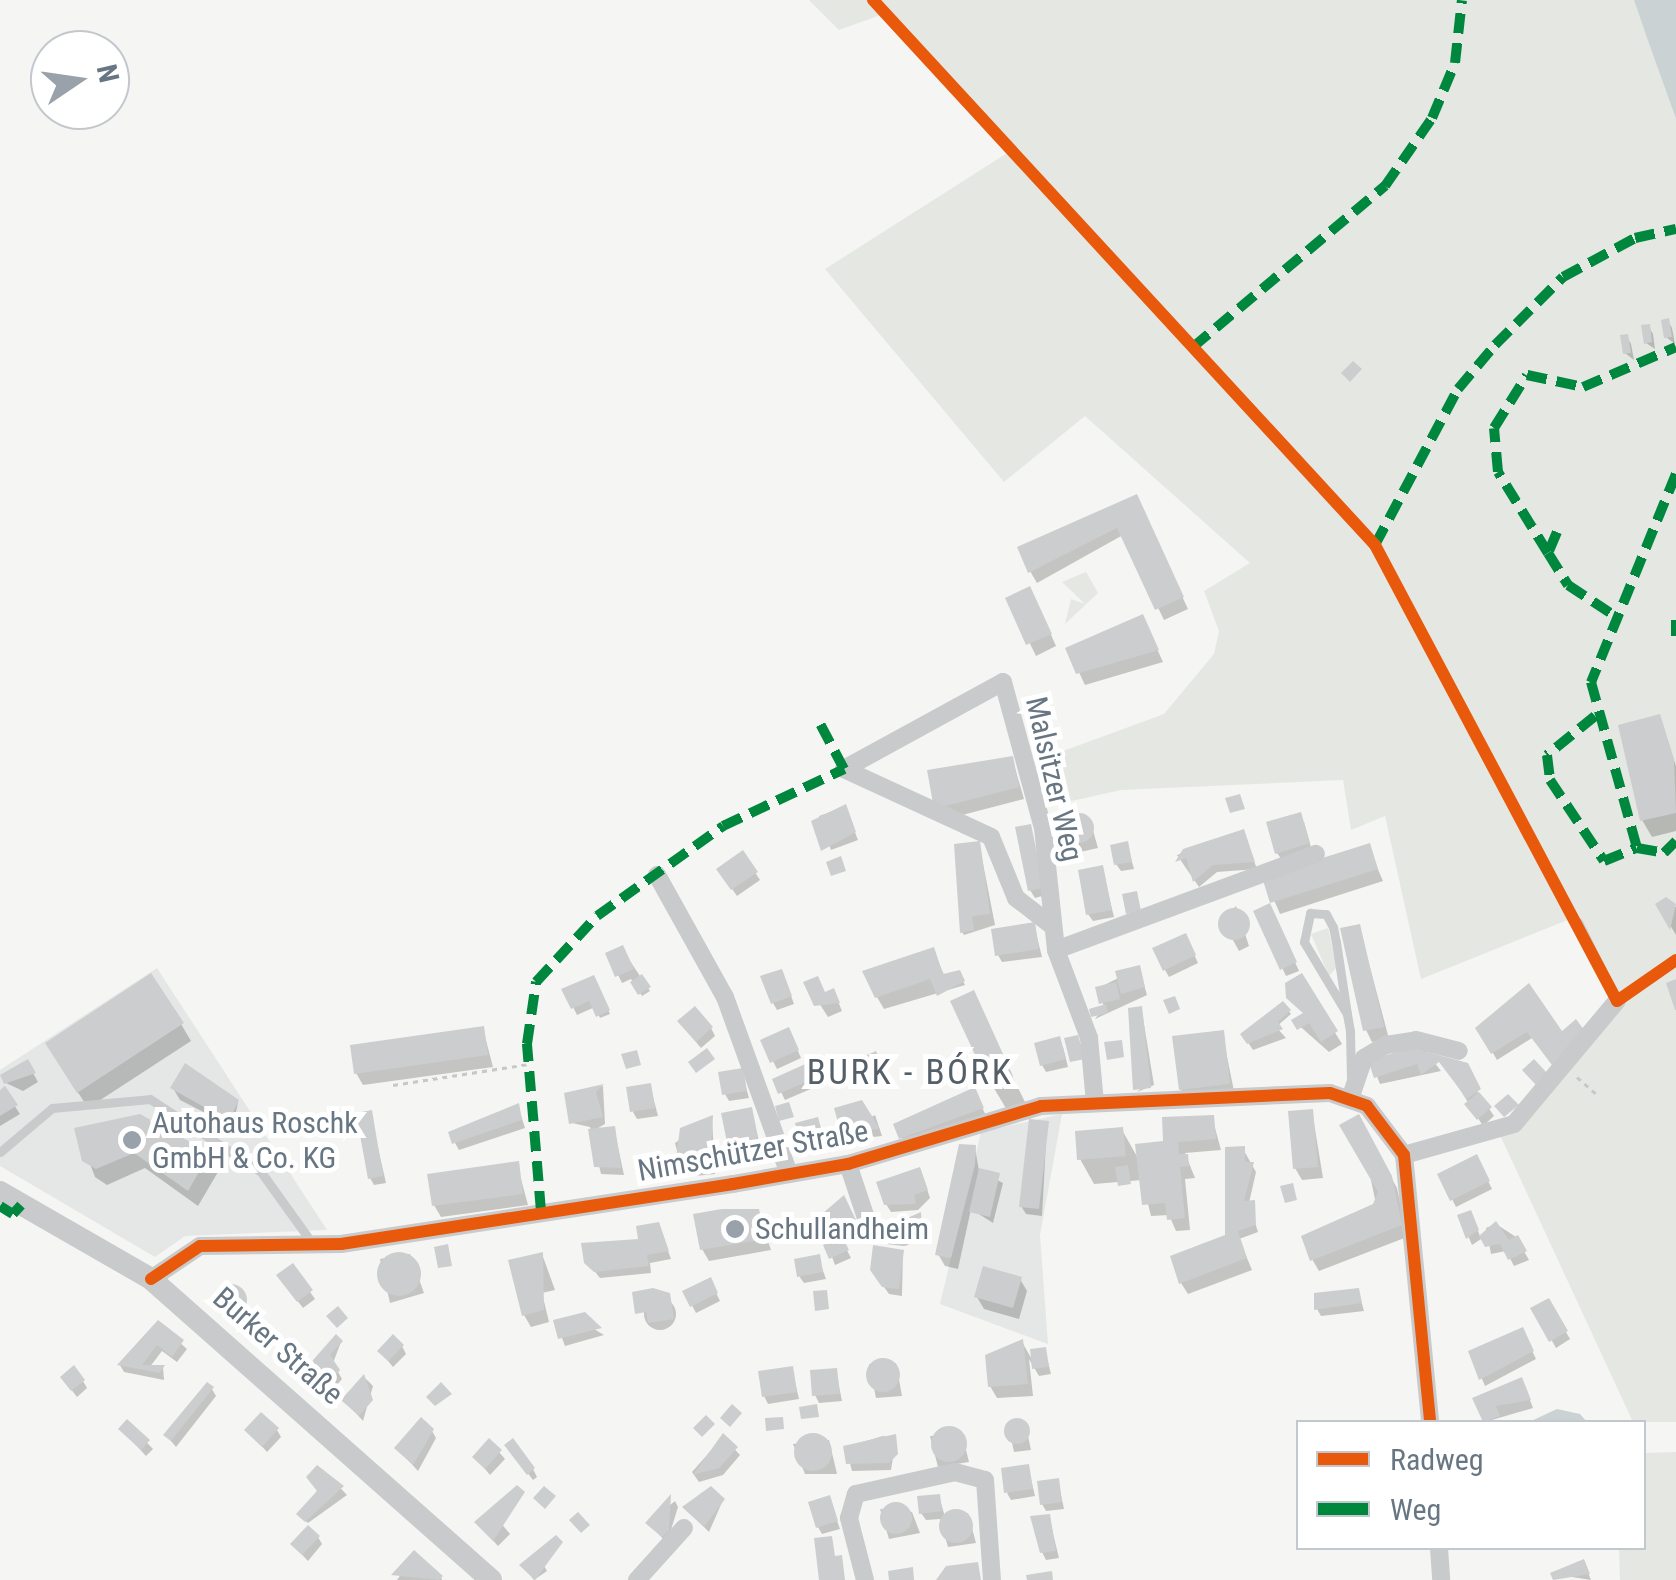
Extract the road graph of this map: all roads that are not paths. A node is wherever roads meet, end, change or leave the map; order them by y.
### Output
1 (1316, 854) dead end
2 (657, 875) dead end
3 (1578, 922) dead end
4 (1052, 925) junction
5 (1056, 950) junction
6 (1676, 960) edge
7 (1617, 1001) junction
8 (1347, 1014) junction
9 (1459, 1051) dead end
10 (1350, 1096) junction
11 (1095, 1104) junction
12 (0, 1152) edge
13 (1404, 1155) junction
14 (848, 1164) junction
15 (790, 1174) junction
16 (0, 1192) edge
17 (904, 1238) dead end
18 (315, 1247) junction
19 (152, 1279) junction
20 (1430, 1420) edge
21 (684, 1528) dead end
22 (1438, 1550) edge
23 (491, 1580) edge
24 (638, 1580) edge
25 (865, 1580) edge
26 (992, 1580) edge
27 (1441, 1580) edge

1 - 5 street
2 - 15 street, Nimschützer Straße
3 - 7 lane
4 - 4 street, Malsitzer Weg
4 - 5 street, Malsitzer Weg
5 - 11 street, Malsitzer Weg
6 - 7 lane
7 - 13 street
8 - 8 lane
8 - 10 lane
9 - 10 street
10 - 11 street, Nimschützer Straße
10 - 13 street
11 - 14 street, Nimschützer Straße
12 - 18 lane
13 - 20 street
14 - 15 street, Nimschützer Straße
14 - 17 street, Nimschützer Straße
15 - 18 street, Nimschützer Straße
16 - 19 street, Burker Straße
18 - 19 street, Nimschützer Straße
19 - 23 street, Burker Straße
21 - 24 street
22 - 27 street
25 - 26 street

